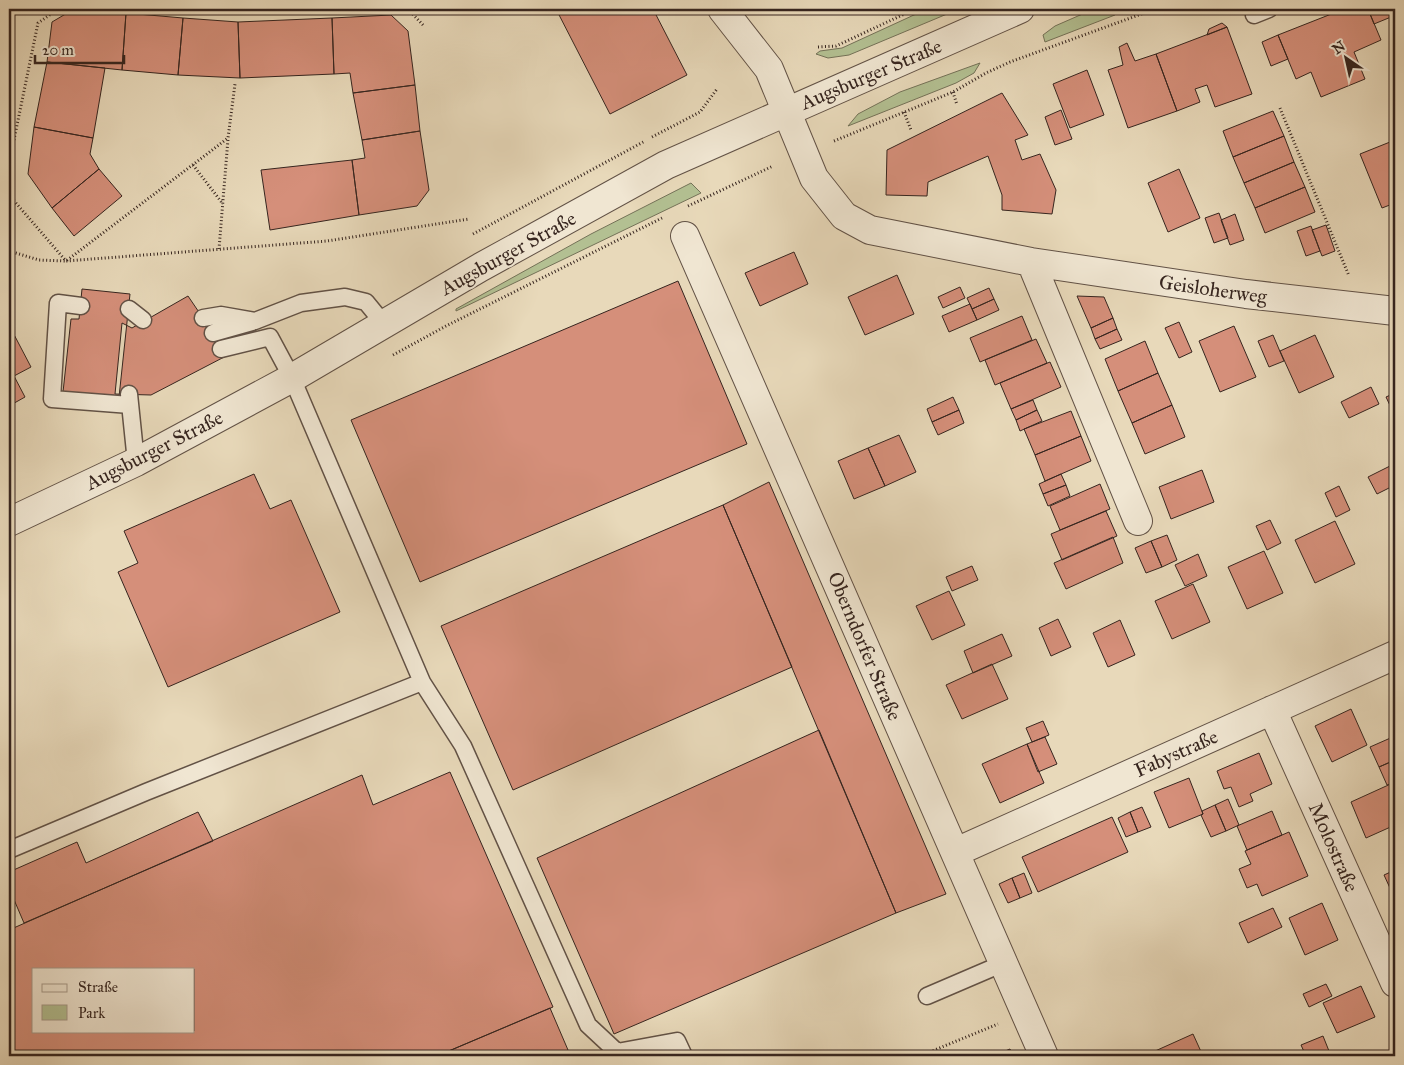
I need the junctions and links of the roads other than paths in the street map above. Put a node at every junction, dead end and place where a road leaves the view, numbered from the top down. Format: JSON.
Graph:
{"nodes":[{"id":1,"x":722,"y":9,"type":"edge"},
{"id":2,"x":1020,"y":9,"type":"edge"},
{"id":3,"x":1269,"y":9,"type":"edge"},
{"id":4,"x":1254,"y":15,"type":"dead end"},
{"id":5,"x":786,"y":110,"type":"junction"},
{"id":6,"x":685,"y":236,"type":"dead end"},
{"id":7,"x":1031,"y":262,"type":"junction"},
{"id":8,"x":80,"y":306,"type":"dead end"},
{"id":9,"x":129,"y":310,"type":"dead end"},
{"id":10,"x":1395,"y":311,"type":"edge"},
{"id":11,"x":203,"y":318,"type":"dead end"},
{"id":12,"x":143,"y":320,"type":"dead end"},
{"id":13,"x":255,"y":321,"type":"junction"},
{"id":14,"x":384,"y":324,"type":"junction"},
{"id":15,"x":213,"y":333,"type":"dead end"},
{"id":16,"x":270,"y":337,"type":"junction"},
{"id":17,"x":221,"y":349,"type":"dead end"},
{"id":18,"x":292,"y":378,"type":"junction"},
{"id":19,"x":136,"y":462,"type":"junction"},
{"id":20,"x":1138,"y":521,"type":"dead end"},
{"id":21,"x":9,"y":522,"type":"edge"},
{"id":22,"x":1395,"y":655,"type":"edge"},
{"id":23,"x":422,"y":682,"type":"junction"},
{"id":24,"x":1272,"y":710,"type":"junction"},
{"id":25,"x":9,"y":850,"type":"edge"},
{"id":26,"x":956,"y":852,"type":"junction"},
{"id":27,"x":1004,"y":963,"type":"junction"},
{"id":28,"x":1395,"y":983,"type":"edge"},
{"id":29,"x":928,"y":996,"type":"dead end"},
{"id":30,"x":618,"y":1054,"type":"edge"},
{"id":31,"x":684,"y":1056,"type":"edge"},
{"id":32,"x":1044,"y":1056,"type":"edge"}],
"edges":[{"from":1,"to":5,"type":"street","name":"Geisloherweg"},
{"from":2,"to":5,"type":"street","name":"Augsburger Straße"},
{"from":3,"to":4,"type":"lane"},
{"from":5,"to":7,"type":"street","name":"Geisloherweg"},
{"from":5,"to":14,"type":"street","name":"Augsburger Straße"},
{"from":6,"to":26,"type":"street","name":"Oberndorfer Straße"},
{"from":7,"to":10,"type":"street","name":"Geisloherweg"},
{"from":7,"to":20,"type":"street"},
{"from":8,"to":19,"type":"lane"},
{"from":9,"to":12,"type":"lane"},
{"from":11,"to":13,"type":"lane"},
{"from":13,"to":14,"type":"lane"},
{"from":13,"to":15,"type":"lane"},
{"from":13,"to":16,"type":"lane"},
{"from":14,"to":18,"type":"street","name":"Augsburger Straße"},
{"from":16,"to":17,"type":"lane"},
{"from":16,"to":18,"type":"lane"},
{"from":18,"to":19,"type":"street","name":"Augsburger Straße"},
{"from":18,"to":23,"type":"lane"},
{"from":19,"to":21,"type":"street","name":"Augsburger Straße"},
{"from":22,"to":24,"type":"street","name":"Fabystraße"},
{"from":23,"to":25,"type":"lane"},
{"from":23,"to":30,"type":"lane"},
{"from":24,"to":26,"type":"street","name":"Fabystraße"},
{"from":24,"to":28,"type":"street","name":"Molostraße"},
{"from":26,"to":27,"type":"street","name":"Oberndorfer Straße"},
{"from":27,"to":29,"type":"lane"},
{"from":27,"to":32,"type":"street","name":"Oberndorfer Straße"},
{"from":30,"to":31,"type":"lane"}]}
